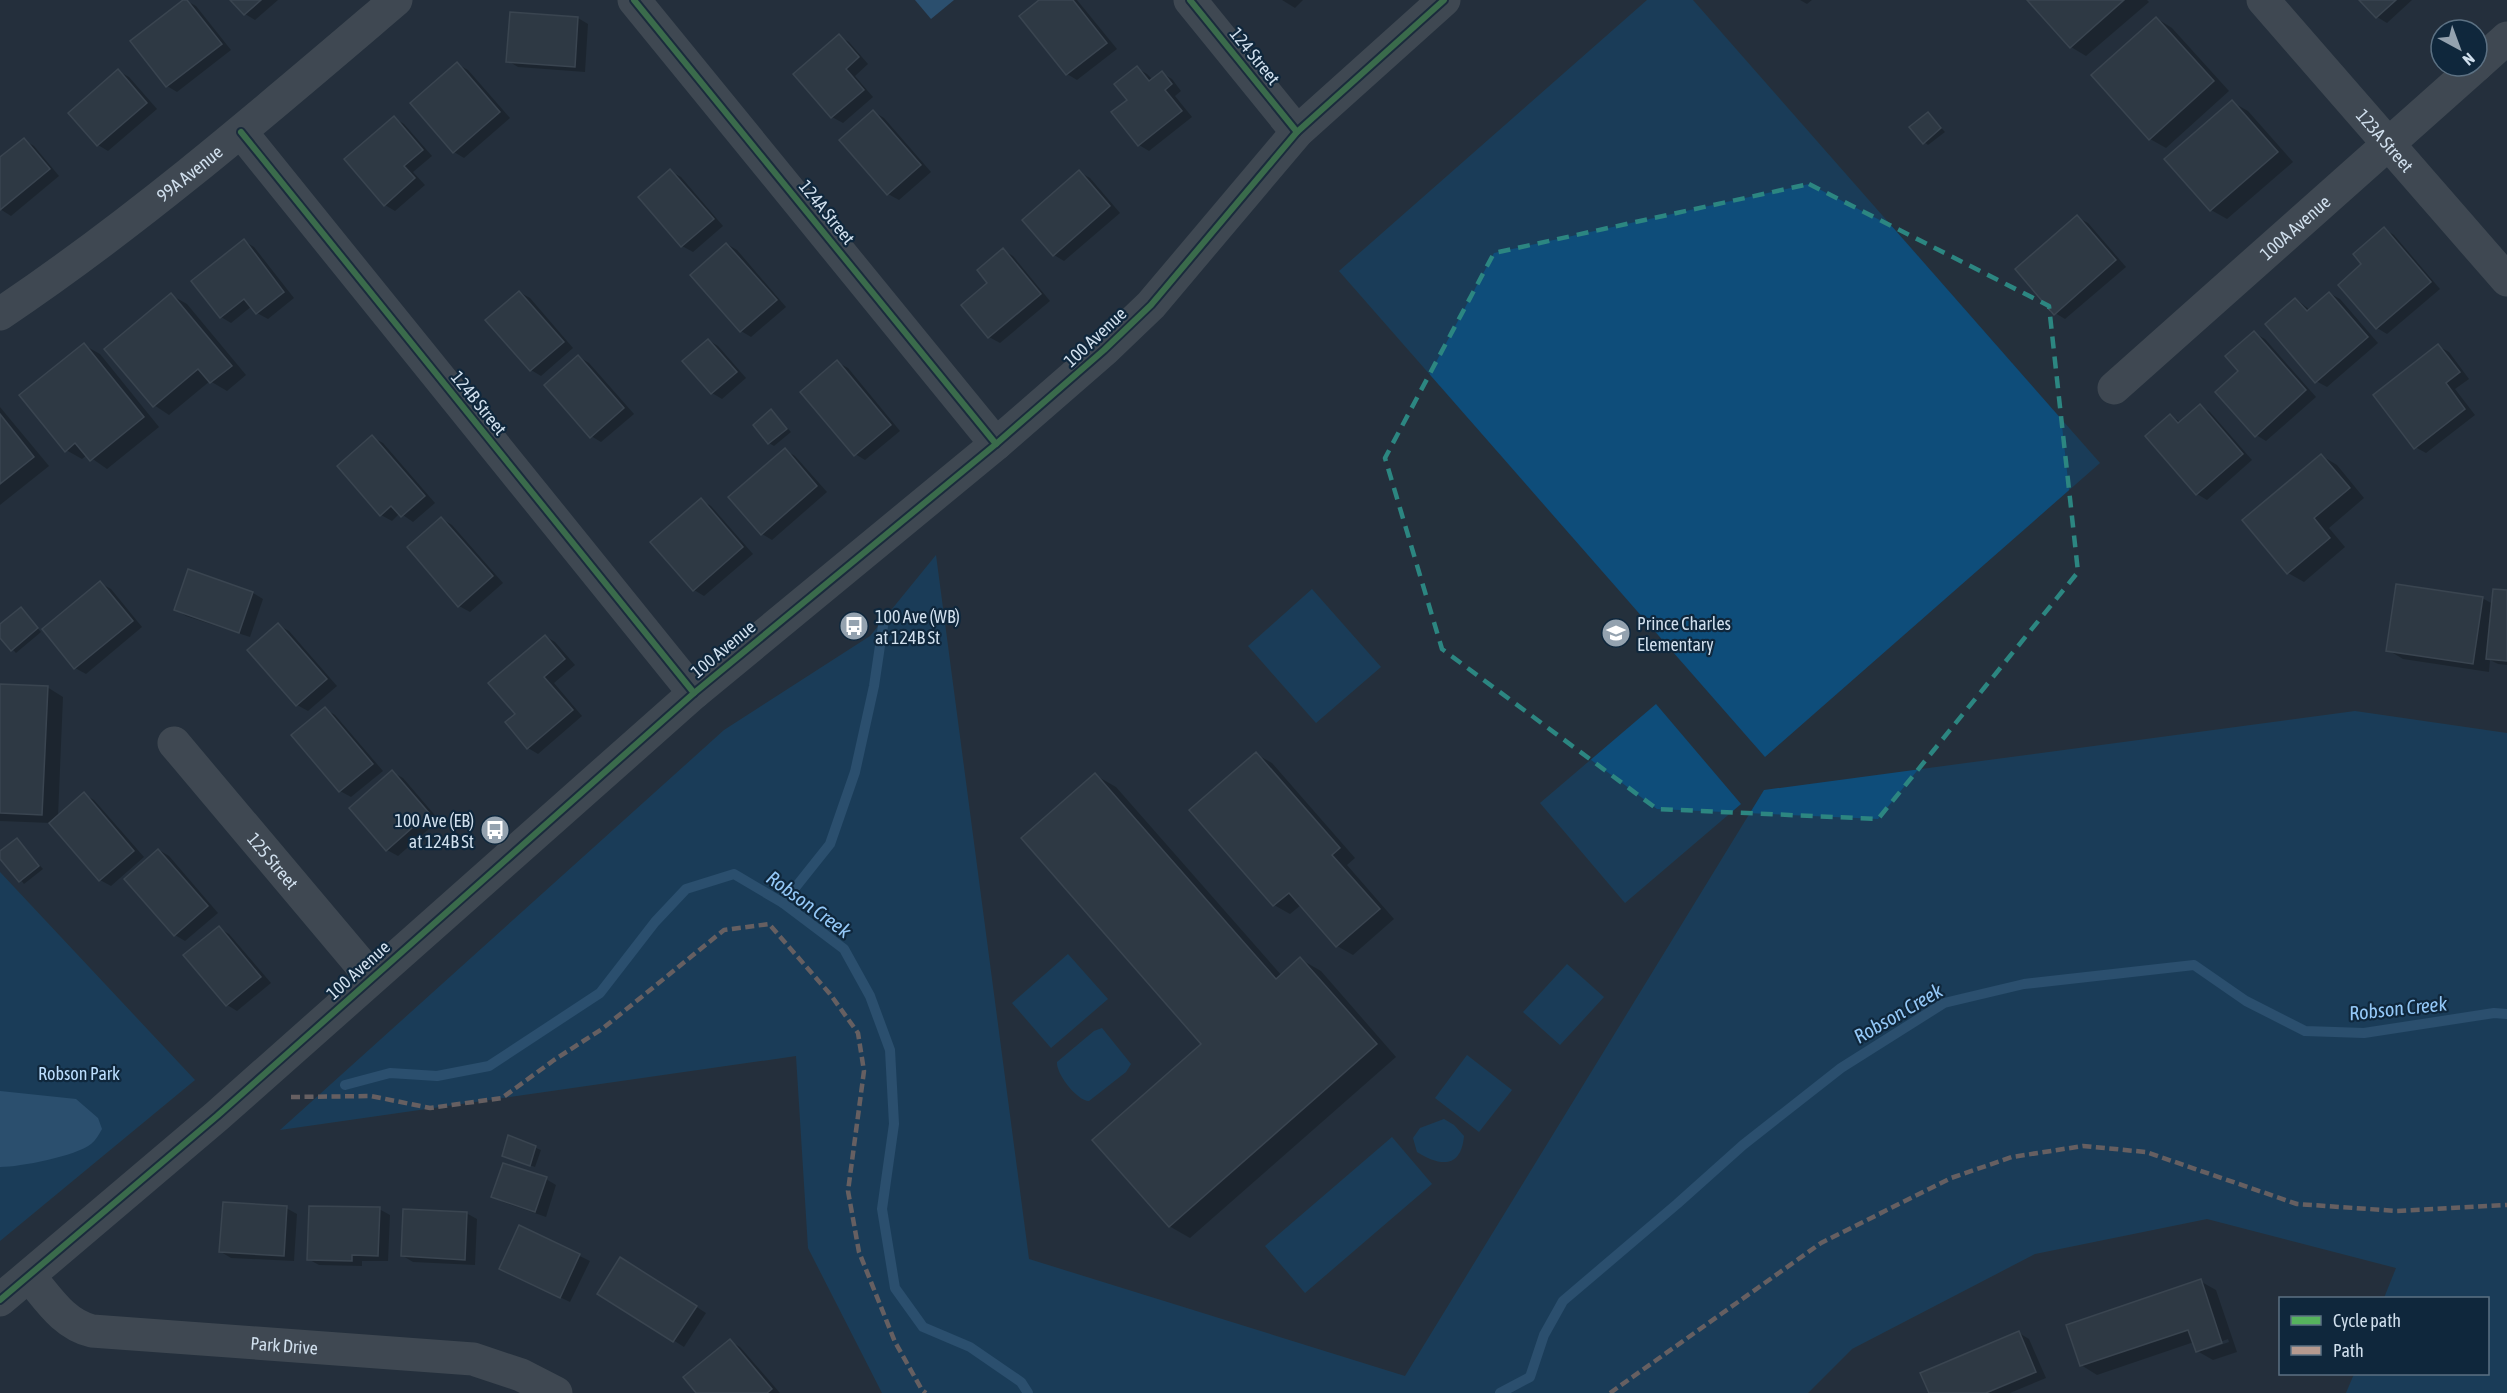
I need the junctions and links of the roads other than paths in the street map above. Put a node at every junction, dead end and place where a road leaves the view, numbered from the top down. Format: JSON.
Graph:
{"nodes":[{"id":1,"x":396,"y":0,"type":"edge"},
{"id":2,"x":634,"y":0,"type":"edge"},
{"id":3,"x":1190,"y":0,"type":"edge"},
{"id":4,"x":1444,"y":0,"type":"edge"},
{"id":5,"x":2263,"y":0,"type":"edge"},
{"id":6,"x":2507,"y":38,"type":"edge"},
{"id":7,"x":2489,"y":54,"type":"edge"},
{"id":8,"x":2462,"y":78,"type":"edge"},
{"id":9,"x":241,"y":132,"type":"junction"},
{"id":10,"x":1297,"y":132,"type":"junction"},
{"id":11,"x":2389,"y":143,"type":"junction"},
{"id":12,"x":2507,"y":280,"type":"edge"},
{"id":13,"x":0,"y":314,"type":"edge"},
{"id":14,"x":2114,"y":388,"type":"dead end"},
{"id":15,"x":996,"y":444,"type":"junction"},
{"id":16,"x":694,"y":693,"type":"junction"},
{"id":17,"x":174,"y":744,"type":"dead end"},
{"id":18,"x":372,"y":978,"type":"junction"},
{"id":19,"x":29,"y":1276,"type":"junction"},
{"id":20,"x":0,"y":1300,"type":"edge"},
{"id":21,"x":556,"y":1393,"type":"edge"}],
"edges":[{"from":1,"to":9,"type":"street","name":"99A Avenue"},
{"from":2,"to":15,"type":"street","name":"124A Street"},
{"from":3,"to":10,"type":"street","name":"124 Street"},
{"from":4,"to":10,"type":"street","name":"100 Avenue"},
{"from":5,"to":11,"type":"street","name":"123A Street"},
{"from":6,"to":7,"type":"street","name":"100A Avenue"},
{"from":8,"to":11,"type":"street","name":"100A Avenue"},
{"from":9,"to":13,"type":"street","name":"99A Avenue"},
{"from":9,"to":16,"type":"street","name":"124B Street"},
{"from":10,"to":15,"type":"street","name":"100 Avenue"},
{"from":11,"to":12,"type":"street","name":"123A Street"},
{"from":11,"to":14,"type":"street","name":"100A Avenue"},
{"from":15,"to":16,"type":"street","name":"100 Avenue"},
{"from":16,"to":18,"type":"street","name":"100 Avenue"},
{"from":17,"to":18,"type":"street","name":"125 Street"},
{"from":18,"to":19,"type":"street","name":"100 Avenue"},
{"from":19,"to":20,"type":"street","name":"100 Avenue"},
{"from":19,"to":21,"type":"street","name":"Park Drive"}]}
